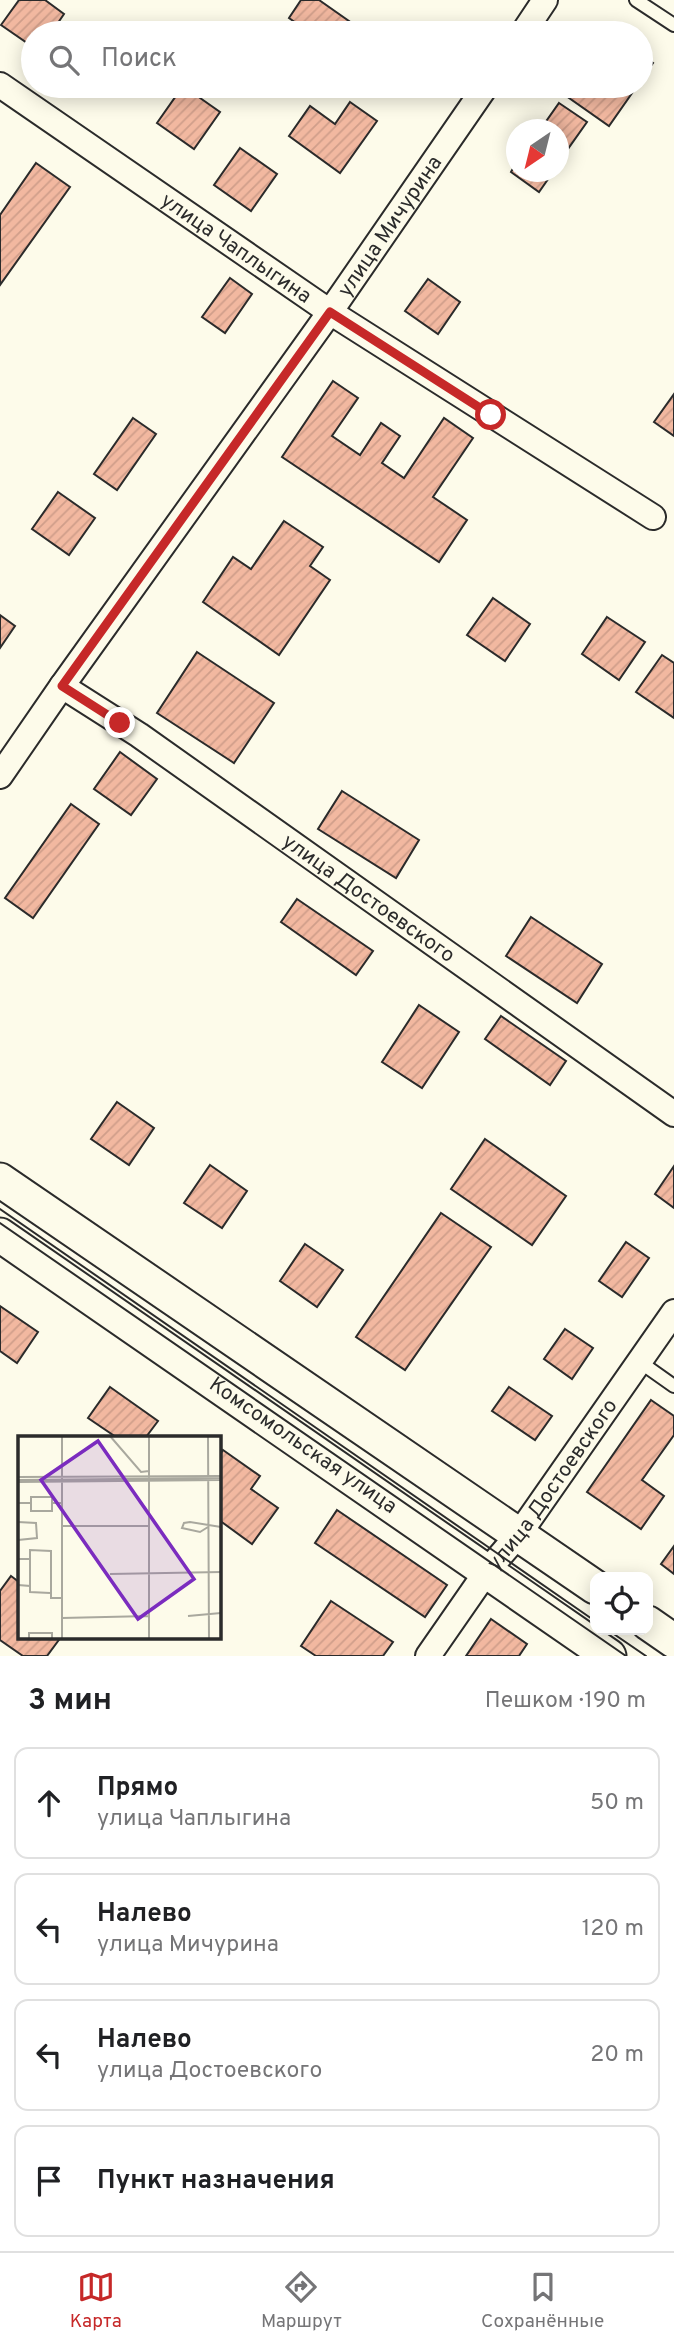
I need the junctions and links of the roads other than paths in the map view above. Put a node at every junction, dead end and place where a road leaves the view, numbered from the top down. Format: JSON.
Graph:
{"nodes":[{"id":1,"x":545,"y":0,"type":"edge"},
{"id":2,"x":636,"y":0,"type":"edge"},
{"id":3,"x":531,"y":21,"type":"edge"},
{"id":4,"x":674,"y":25,"type":"edge"},
{"id":5,"x":0,"y":85,"type":"edge"},
{"id":6,"x":478,"y":98,"type":"edge"},
{"id":7,"x":330,"y":312,"type":"junction"},
{"id":8,"x":653,"y":517,"type":"dead end"},
{"id":9,"x":62,"y":686,"type":"junction"},
{"id":10,"x":0,"y":776,"type":"edge"},
{"id":11,"x":674,"y":1114,"type":"edge"},
{"id":12,"x":0,"y":1180,"type":"edge"},
{"id":13,"x":0,"y":1235,"type":"edge"},
{"id":14,"x":674,"y":1312,"type":"edge"},
{"id":15,"x":640,"y":1362,"type":"junction"},
{"id":16,"x":674,"y":1386,"type":"edge"},
{"id":17,"x":519,"y":1534,"type":"junction"},
{"id":18,"x":487,"y":1572,"type":"junction"},
{"id":19,"x":590,"y":1584,"type":"edge"},
{"id":20,"x":653,"y":1626,"type":"edge"},
{"id":21,"x":674,"y":1640,"type":"edge"},
{"id":22,"x":428,"y":1656,"type":"edge"},
{"id":23,"x":608,"y":1656,"type":"edge"}],
"edges":[{"from":1,"to":3,"type":"street"},
{"from":2,"to":4,"type":"lane"},
{"from":5,"to":7,"type":"street","name":"улица Чаплыгина"},
{"from":6,"to":7,"type":"street","name":"улица Мичурина"},
{"from":7,"to":8,"type":"street","name":"улица Чаплыгина"},
{"from":7,"to":9,"type":"street","name":"улица Мичурина"},
{"from":9,"to":10,"type":"street","name":"улица Мичурина"},
{"from":9,"to":11,"type":"street","name":"улица Достоевского"},
{"from":12,"to":17,"type":"main road"},
{"from":13,"to":18,"type":"main road","name":"Комсомольская улица"},
{"from":14,"to":15,"type":"street","name":"улица Достоевского"},
{"from":15,"to":16,"type":"lane"},
{"from":15,"to":17,"type":"street","name":"улица Достоевского"},
{"from":17,"to":18,"type":"street","name":"улица Достоевского"},
{"from":17,"to":19,"type":"main road"},
{"from":18,"to":22,"type":"street","name":"улица Достоевского"},
{"from":18,"to":23,"type":"main road","name":"Комсомольская улица"},
{"from":20,"to":21,"type":"main road"}]}
